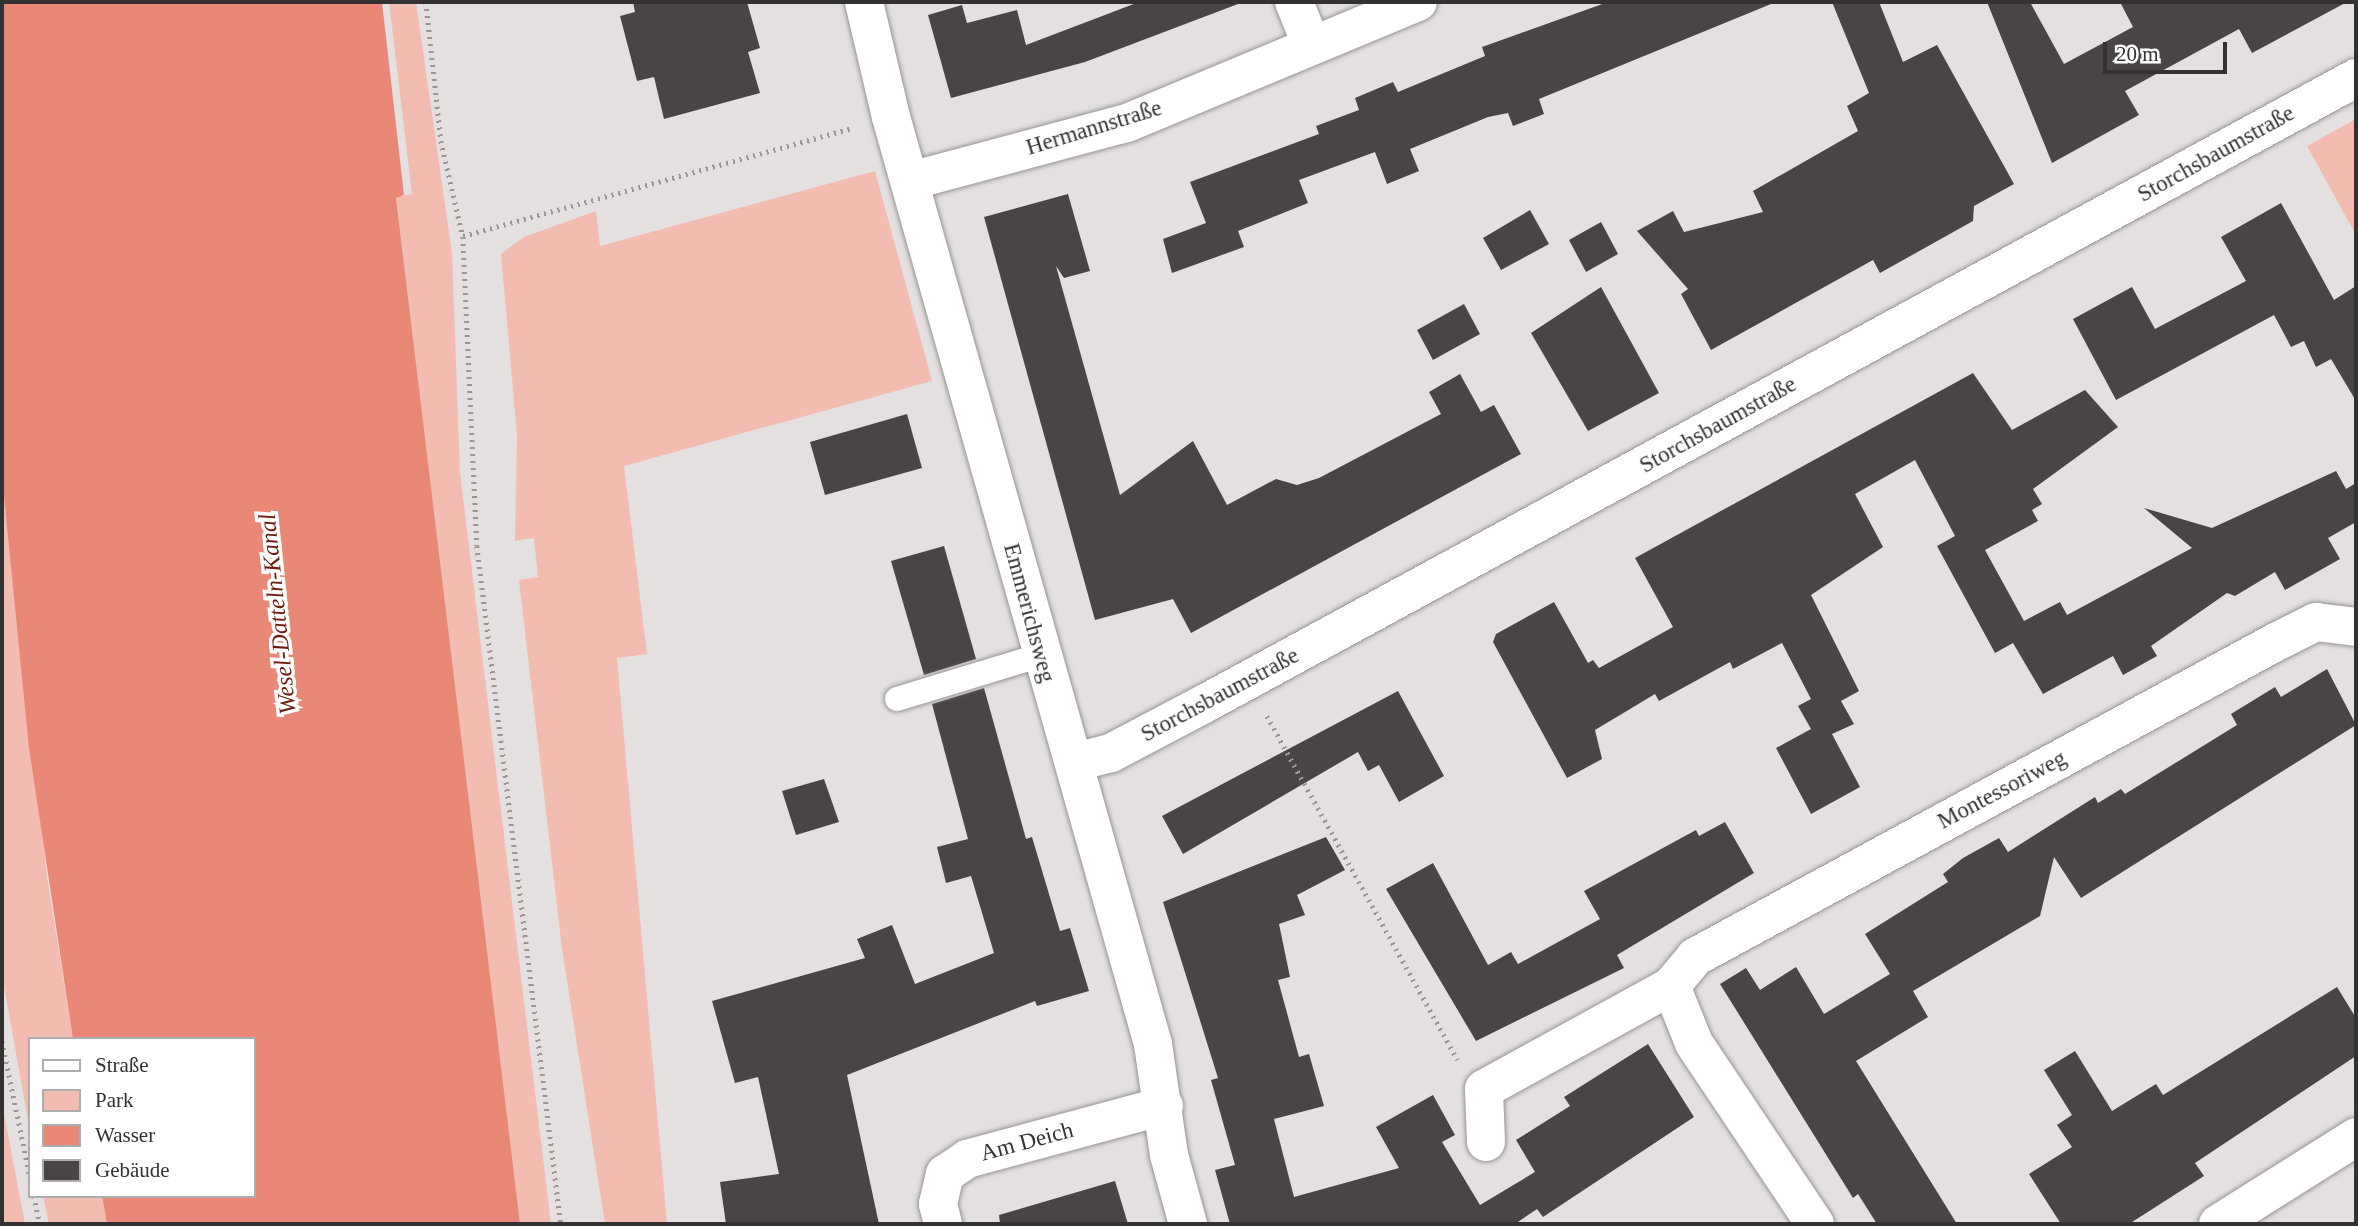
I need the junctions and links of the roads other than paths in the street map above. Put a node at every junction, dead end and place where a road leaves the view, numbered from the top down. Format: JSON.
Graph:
{"nodes":[{"id":1,"x":864,"y":2,"type":"edge"},
{"id":2,"x":1294,"y":2,"type":"edge"},
{"id":3,"x":1418,"y":2,"type":"edge"},
{"id":4,"x":1311,"y":44,"type":"junction"},
{"id":5,"x":2356,"y":78,"type":"edge"},
{"id":6,"x":910,"y":181,"type":"junction"},
{"id":7,"x":2353,"y":617,"type":"edge"},
{"id":8,"x":1041,"y":655,"type":"junction"},
{"id":9,"x":897,"y":699,"type":"dead end"},
{"id":10,"x":1075,"y":762,"type":"junction"},
{"id":11,"x":1671,"y":986,"type":"junction"},
{"id":12,"x":1164,"y":1106,"type":"junction"},
{"id":13,"x":2356,"y":1137,"type":"edge"},
{"id":14,"x":1486,"y":1142,"type":"dead end"},
{"id":15,"x":943,"y":1224,"type":"edge"},
{"id":16,"x":1188,"y":1224,"type":"edge"},
{"id":17,"x":1815,"y":1224,"type":"edge"},
{"id":18,"x":2218,"y":1224,"type":"edge"}],
"edges":[{"from":1,"to":6,"type":"street","name":"Emmerichsweg"},
{"from":2,"to":4,"type":"street"},
{"from":3,"to":4,"type":"street","name":"Hermannstraße"},
{"from":4,"to":6,"type":"street","name":"Hermannstraße"},
{"from":5,"to":10,"type":"street","name":"Storchsbaumstraße"},
{"from":6,"to":8,"type":"street","name":"Emmerichsweg"},
{"from":7,"to":11,"type":"street","name":"Montessoriweg"},
{"from":8,"to":9,"type":"lane"},
{"from":8,"to":10,"type":"street","name":"Emmerichsweg"},
{"from":10,"to":12,"type":"street","name":"Emmerichsweg"},
{"from":11,"to":14,"type":"street","name":"Montessoriweg"},
{"from":11,"to":17,"type":"street"},
{"from":12,"to":15,"type":"street","name":"Am Deich"},
{"from":12,"to":16,"type":"street","name":"Emmerichsweg"},
{"from":13,"to":18,"type":"street"}]}
